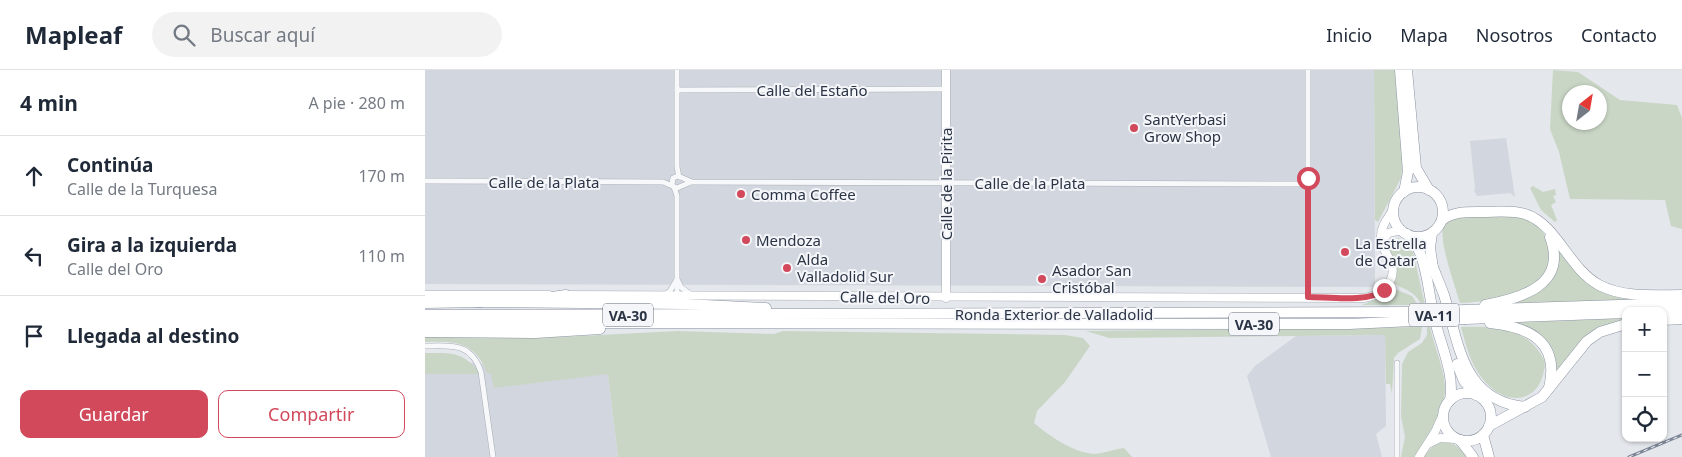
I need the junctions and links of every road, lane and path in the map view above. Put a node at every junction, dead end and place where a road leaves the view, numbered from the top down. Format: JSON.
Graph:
{"nodes":[{"id":1,"x":677,"y":70,"type":"edge"},
{"id":2,"x":946,"y":70,"type":"edge"},
{"id":3,"x":1308,"y":70,"type":"edge"},
{"id":4,"x":1400,"y":70,"type":"edge"},
{"id":5,"x":1407,"y":70,"type":"edge"},
{"id":6,"x":946,"y":89,"type":"junction"},
{"id":7,"x":677,"y":90,"type":"junction"},
{"id":8,"x":425,"y":181,"type":"edge"},
{"id":9,"x":677,"y":182,"type":"junction"},
{"id":10,"x":946,"y":182,"type":"junction"},
{"id":11,"x":1308,"y":184,"type":"junction"},
{"id":12,"x":1429,"y":190,"type":"junction"},
{"id":13,"x":1404,"y":192,"type":"junction"},
{"id":14,"x":1439,"y":200,"type":"junction"},
{"id":15,"x":1394,"y":208,"type":"junction"},
{"id":16,"x":1467,"y":212,"type":"junction"},
{"id":17,"x":1442,"y":220,"type":"junction"},
{"id":18,"x":1543,"y":225,"type":"junction"},
{"id":19,"x":1405,"y":232,"type":"junction"},
{"id":20,"x":1432,"y":233,"type":"junction"},
{"id":21,"x":1382,"y":245,"type":"junction"},
{"id":22,"x":1431,"y":262,"type":"junction"},
{"id":23,"x":677,"y":278,"type":"junction"},
{"id":24,"x":566,"y":295,"type":"junction"},
{"id":25,"x":664,"y":295,"type":"junction"},
{"id":26,"x":677,"y":295,"type":"junction"},
{"id":27,"x":691,"y":295,"type":"junction"},
{"id":28,"x":425,"y":296,"type":"edge"},
{"id":29,"x":1682,"y":296,"type":"edge"},
{"id":30,"x":1308,"y":297,"type":"junction"},
{"id":31,"x":946,"y":298,"type":"junction"},
{"id":32,"x":476,"y":302,"type":"junction"},
{"id":33,"x":425,"y":303,"type":"edge"},
{"id":34,"x":1682,"y":303,"type":"edge"},
{"id":35,"x":1667,"y":312,"type":"edge"},
{"id":36,"x":1682,"y":312,"type":"edge"},
{"id":37,"x":831,"y":314,"type":"junction"},
{"id":38,"x":1466,"y":314,"type":"junction"},
{"id":39,"x":1622,"y":314,"type":"edge"},
{"id":40,"x":425,"y":315,"type":"edge"},
{"id":41,"x":1069,"y":318,"type":"junction"},
{"id":42,"x":1682,"y":319,"type":"edge"},
{"id":43,"x":1667,"y":320,"type":"edge"},
{"id":44,"x":425,"y":323,"type":"edge"},
{"id":45,"x":686,"y":324,"type":"junction"},
{"id":46,"x":1622,"y":325,"type":"edge"},
{"id":47,"x":425,"y":332,"type":"edge"},
{"id":48,"x":425,"y":346,"type":"edge"},
{"id":49,"x":1397,"y":363,"type":"dead end"},
{"id":50,"x":1549,"y":388,"type":"junction"},
{"id":51,"x":1476,"y":395,"type":"junction"},
{"id":52,"x":1450,"y":400,"type":"junction"},
{"id":53,"x":1525,"y":408,"type":"junction"},
{"id":54,"x":1490,"y":410,"type":"junction"},
{"id":55,"x":1511,"y":413,"type":"junction"},
{"id":56,"x":1443,"y":414,"type":"junction"},
{"id":57,"x":1486,"y":430,"type":"junction"},
{"id":58,"x":1458,"y":439,"type":"junction"},
{"id":59,"x":1428,"y":444,"type":"junction"},
{"id":60,"x":493,"y":457,"type":"edge"},
{"id":61,"x":1397,"y":457,"type":"edge"},
{"id":62,"x":1419,"y":457,"type":"edge"},
{"id":63,"x":1473,"y":457,"type":"edge"},
{"id":64,"x":1489,"y":457,"type":"edge"}],
"edges":[{"from":1,"to":7,"type":"street"},
{"from":2,"to":6,"type":"street","name":"Calle de la Pirita"},
{"from":3,"to":11,"type":"street"},
{"from":4,"to":13,"type":"highway"},
{"from":5,"to":12,"type":"highway"},
{"from":6,"to":7,"type":"street","name":"Calle del Estaño"},
{"from":6,"to":10,"type":"street","name":"Calle de la Pirita"},
{"from":7,"to":9,"type":"street"},
{"from":8,"to":9,"type":"street","name":"Calle de la Plata"},
{"from":9,"to":10,"type":"street","name":"Calle de la Plata"},
{"from":9,"to":23,"type":"street"},
{"from":10,"to":11,"type":"street","name":"Calle de la Plata"},
{"from":10,"to":31,"type":"street","name":"Calle de la Pirita"},
{"from":11,"to":30,"type":"street"},
{"from":12,"to":13,"type":"highway"},
{"from":12,"to":14,"type":"highway"},
{"from":13,"to":15,"type":"highway"},
{"from":14,"to":16,"type":"highway"},
{"from":14,"to":17,"type":"highway"},
{"from":15,"to":19,"type":"highway","number":"VA-11"},
{"from":15,"to":21,"type":"street"},
{"from":16,"to":17,"type":"highway"},
{"from":16,"to":18,"type":"highway"},
{"from":17,"to":20,"type":"highway"},
{"from":18,"to":29,"type":"highway"},
{"from":18,"to":38,"type":"highway"},
{"from":19,"to":20,"type":"highway"},
{"from":19,"to":21,"type":"street"},
{"from":19,"to":52,"type":"highway","number":"VA-11"},
{"from":20,"to":22,"type":"highway","number":"VA-11"},
{"from":21,"to":30,"type":"street","name":"Calle del Oro"},
{"from":22,"to":51,"type":"highway","number":"VA-11"},
{"from":22,"to":53,"type":"highway"},
{"from":23,"to":25,"type":"street"},
{"from":23,"to":26,"type":"street"},
{"from":23,"to":27,"type":"street"},
{"from":24,"to":25,"type":"street","name":"Calle del Oro"},
{"from":24,"to":28,"type":"street","name":"Calle del Oro"},
{"from":24,"to":32,"type":"highway"},
{"from":25,"to":26,"type":"street","name":"Calle del Oro"},
{"from":26,"to":27,"type":"street","name":"Calle del Oro"},
{"from":27,"to":31,"type":"street","name":"Calle del Oro"},
{"from":30,"to":31,"type":"street","name":"Calle del Oro"},
{"from":32,"to":33,"type":"highway"},
{"from":32,"to":37,"type":"highway"},
{"from":34,"to":38,"type":"highway","name":"Ronda Exterior de Valladolid","number":"VA-30"},
{"from":35,"to":36,"type":"highway"},
{"from":37,"to":40,"type":"highway","name":"Ronda Exterior de Valladolid","number":"VA-30"},
{"from":37,"to":41,"type":"highway","name":"Ronda Exterior de Valladolid","number":"VA-30"},
{"from":38,"to":39,"type":"highway","name":"Ronda Exterior de Valladolid","number":"VA-30"},
{"from":38,"to":41,"type":"highway","name":"Ronda Exterior de Valladolid","number":"VA-30","bridge":true},
{"from":38,"to":50,"type":"highway"},
{"from":41,"to":45,"type":"highway","name":"Ronda Exterior de Valladolid","number":"VA-30"},
{"from":42,"to":43,"type":"highway"},
{"from":44,"to":45,"type":"highway","name":"Ronda Exterior de Valladolid","number":"VA-30"},
{"from":45,"to":47,"type":"highway"},
{"from":46,"to":50,"type":"highway"},
{"from":48,"to":60,"type":"street"},
{"from":49,"to":61,"type":"street"},
{"from":50,"to":53,"type":"highway"},
{"from":51,"to":52,"type":"highway"},
{"from":51,"to":54,"type":"highway","number":"VA-11"},
{"from":52,"to":56,"type":"highway","number":"VA-11"},
{"from":53,"to":55,"type":"highway"},
{"from":54,"to":55,"type":"highway"},
{"from":54,"to":57,"type":"highway"},
{"from":55,"to":57,"type":"highway"},
{"from":56,"to":58,"type":"highway"},
{"from":56,"to":59,"type":"street"},
{"from":57,"to":58,"type":"highway"},
{"from":57,"to":64,"type":"highway"},
{"from":58,"to":59,"type":"street"},
{"from":58,"to":63,"type":"highway"},
{"from":59,"to":62,"type":"street"}]}
